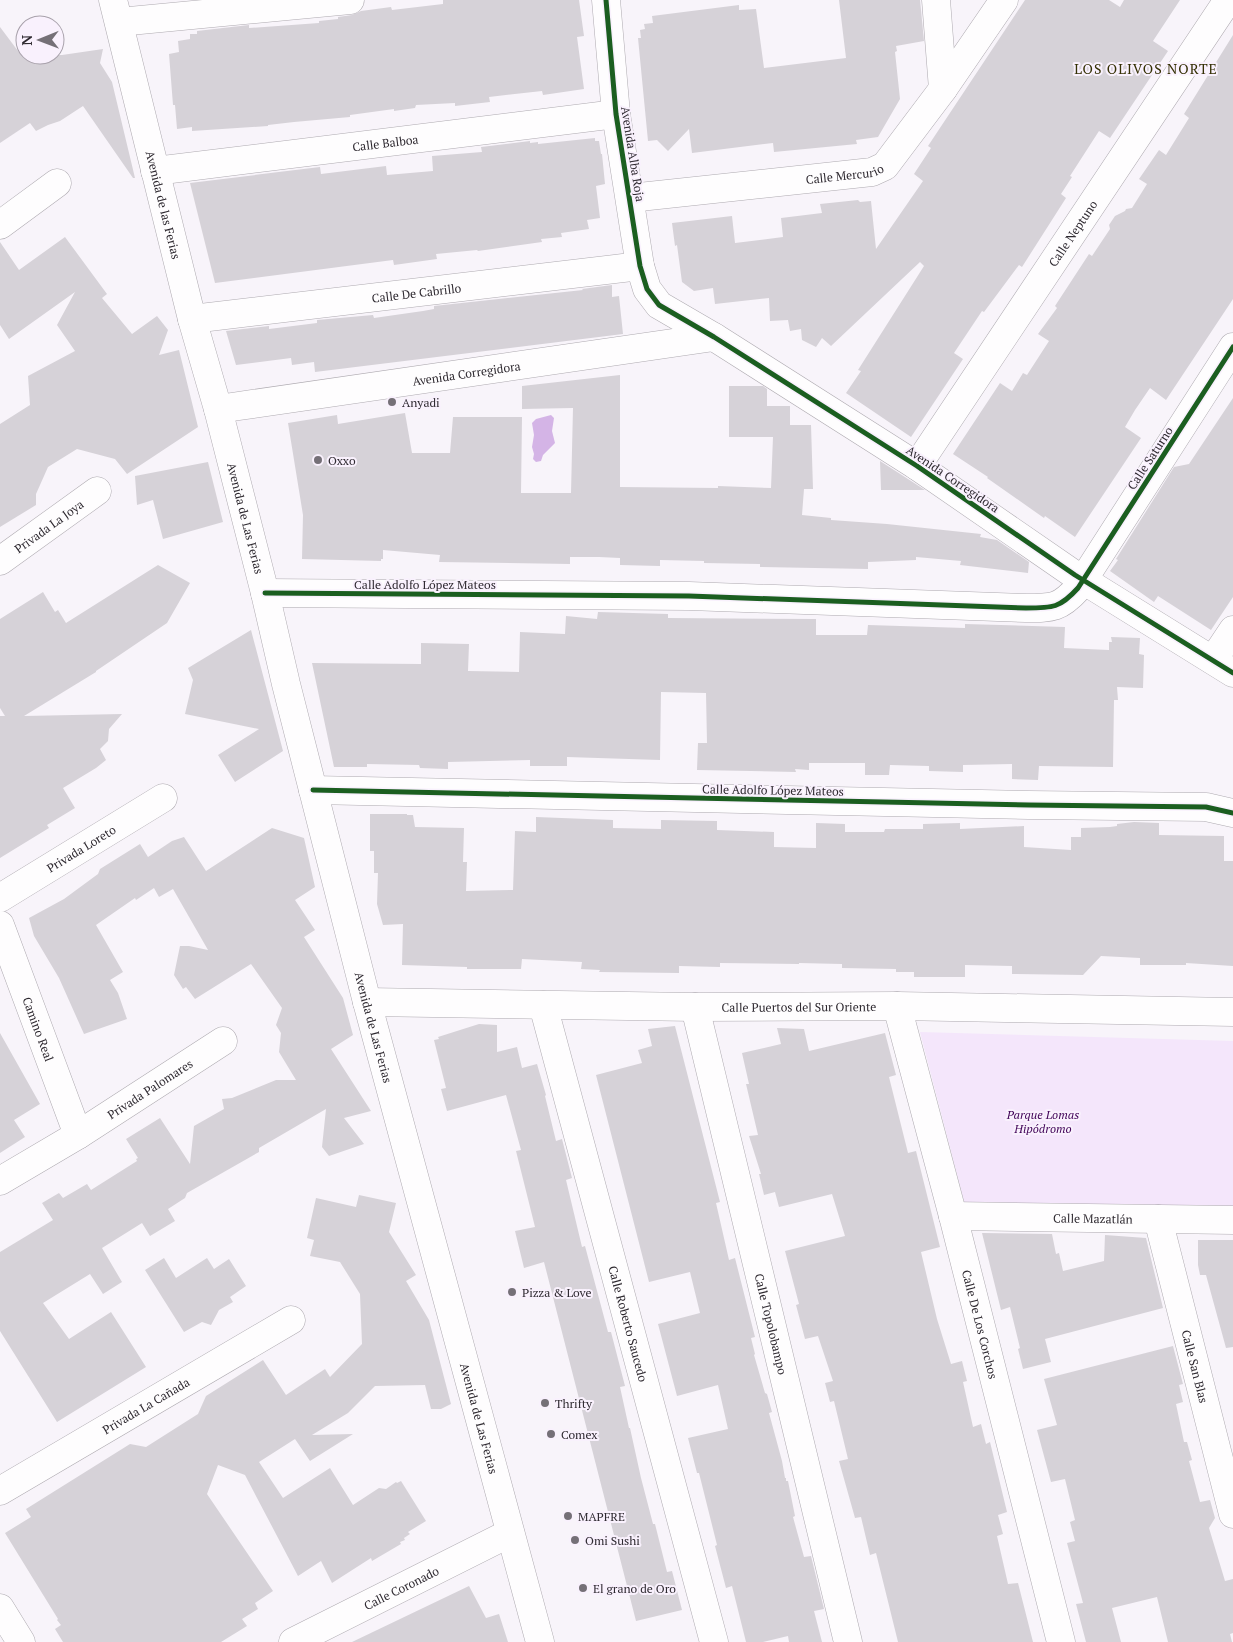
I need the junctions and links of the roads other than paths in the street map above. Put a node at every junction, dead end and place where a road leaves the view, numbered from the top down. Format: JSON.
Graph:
{"nodes":[{"id":1,"x":350,"y":0,"type":"edge"},
{"id":2,"x":606,"y":0,"type":"edge"},
{"id":3,"x":936,"y":0,"type":"edge"},
{"id":4,"x":1004,"y":0,"type":"edge"},
{"id":5,"x":1228,"y":0,"type":"edge"},
{"id":6,"x":116,"y":11,"type":"edge"},
{"id":7,"x":943,"y":89,"type":"junction"},
{"id":8,"x":616,"y":114,"type":"junction"},
{"id":9,"x":155,"y":172,"type":"junction"},
{"id":10,"x":57,"y":183,"type":"dead end"},
{"id":11,"x":630,"y":198,"type":"junction"},
{"id":12,"x":0,"y":225,"type":"edge"},
{"id":13,"x":640,"y":266,"type":"junction"},
{"id":14,"x":659,"y":305,"type":"joint"},
{"id":15,"x":192,"y":319,"type":"junction"},
{"id":16,"x":714,"y":337,"type":"junction"},
{"id":17,"x":1233,"y":348,"type":"edge"},
{"id":18,"x":218,"y":409,"type":"junction"},
{"id":19,"x":916,"y":466,"type":"junction"},
{"id":20,"x":97,"y":491,"type":"dead end"},
{"id":21,"x":0,"y":562,"type":"edge"},
{"id":22,"x":1083,"y":580,"type":"junction"},
{"id":23,"x":265,"y":593,"type":"junction"},
{"id":24,"x":1233,"y":630,"type":"edge"},
{"id":25,"x":1223,"y":667,"type":"edge"},
{"id":26,"x":313,"y":790,"type":"junction"},
{"id":27,"x":163,"y":798,"type":"dead end"},
{"id":28,"x":1233,"y":813,"type":"edge"},
{"id":29,"x":0,"y":898,"type":"edge"},
{"id":30,"x":0,"y":925,"type":"edge"},
{"id":31,"x":367,"y":1002,"type":"junction"},
{"id":32,"x":543,"y":1005,"type":"junction"},
{"id":33,"x":897,"y":1006,"type":"junction"},
{"id":34,"x":695,"y":1007,"type":"junction"},
{"id":35,"x":1233,"y":1012,"type":"edge"},
{"id":36,"x":222,"y":1040,"type":"dead end"},
{"id":37,"x":78,"y":1135,"type":"junction"},
{"id":38,"x":0,"y":1181,"type":"edge"},
{"id":39,"x":953,"y":1216,"type":"junction"},
{"id":40,"x":1158,"y":1219,"type":"junction"},
{"id":41,"x":1233,"y":1220,"type":"edge"},
{"id":42,"x":290,"y":1320,"type":"dead end"},
{"id":43,"x":0,"y":1491,"type":"edge"},
{"id":44,"x":1233,"y":1514,"type":"edge"},
{"id":45,"x":510,"y":1533,"type":"junction"},
{"id":46,"x":0,"y":1608,"type":"edge"},
{"id":47,"x":544,"y":1641,"type":"edge"},
{"id":48,"x":21,"y":1642,"type":"edge"},
{"id":49,"x":293,"y":1642,"type":"edge"},
{"id":50,"x":714,"y":1642,"type":"edge"},
{"id":51,"x":848,"y":1642,"type":"edge"},
{"id":52,"x":1061,"y":1642,"type":"edge"}],
"edges":[{"from":1,"to":6,"type":"street"},
{"from":2,"to":8,"type":"street","name":"Avenida Alba Roja"},
{"from":3,"to":7,"type":"street"},
{"from":4,"to":7,"type":"street","name":"Calle Mercurio"},
{"from":5,"to":19,"type":"street","name":"Calle Neptuno"},
{"from":6,"to":9,"type":"street","name":"Avenida de las Ferias"},
{"from":7,"to":11,"type":"street","name":"Calle Mercurio"},
{"from":8,"to":9,"type":"street","name":"Calle Balboa"},
{"from":8,"to":11,"type":"street","name":"Avenida Alba Roja"},
{"from":9,"to":15,"type":"street","name":"Avenida de las Ferias"},
{"from":10,"to":12,"type":"street"},
{"from":11,"to":13,"type":"street","name":"Avenida Alba Roja"},
{"from":13,"to":14,"type":"street","name":"Avenida Alba Roja"},
{"from":13,"to":15,"type":"street","name":"Calle De Cabrillo"},
{"from":14,"to":16,"type":"street","name":"Avenida Corregidora"},
{"from":15,"to":18,"type":"street","name":"Avenida de las Ferias"},
{"from":16,"to":18,"type":"street","name":"Avenida Corregidora"},
{"from":16,"to":19,"type":"street","name":"Avenida Corregidora"},
{"from":17,"to":22,"type":"street","name":"Calle Saturno"},
{"from":18,"to":23,"type":"street","name":"Avenida de Las Ferias"},
{"from":19,"to":22,"type":"street","name":"Avenida Corregidora"},
{"from":20,"to":21,"type":"street","name":"Privada La Joya"},
{"from":22,"to":23,"type":"street","name":"Calle Adolfo López Mateos"},
{"from":22,"to":25,"type":"street","name":"Avenida Corregidora"},
{"from":23,"to":26,"type":"street","name":"Avenida de Las Ferias"},
{"from":24,"to":25,"type":"street"},
{"from":26,"to":28,"type":"street","name":"Calle Adolfo López Mateos"},
{"from":26,"to":31,"type":"street","name":"Avenida de Las Ferias"},
{"from":27,"to":29,"type":"street","name":"Privada Loreto"},
{"from":30,"to":37,"type":"street","name":"Camino Real"},
{"from":31,"to":32,"type":"street","name":"Calle Puertos del Sur Oriente"},
{"from":31,"to":45,"type":"street","name":"Avenida de Las Ferias"},
{"from":32,"to":34,"type":"street","name":"Calle Puertos del Sur Oriente"},
{"from":32,"to":50,"type":"street","name":"Calle Roberto Saucedo"},
{"from":33,"to":34,"type":"street","name":"Calle Puertos del Sur Oriente"},
{"from":33,"to":35,"type":"street","name":"Calle Puertos del Sur Oriente"},
{"from":33,"to":39,"type":"street","name":"Calle De Los Corchos"},
{"from":34,"to":51,"type":"street","name":"Calle Topolobampo"},
{"from":36,"to":37,"type":"street","name":"Privada Palomares"},
{"from":37,"to":38,"type":"street","name":"Privada Palomares"},
{"from":39,"to":40,"type":"street","name":"Calle Mazatlán"},
{"from":39,"to":52,"type":"street","name":"Calle De Los Corchos"},
{"from":40,"to":41,"type":"street","name":"Calle Mazatlán"},
{"from":40,"to":44,"type":"street","name":"Calle San Blas"},
{"from":42,"to":43,"type":"street","name":"Privada La Cañada"},
{"from":45,"to":47,"type":"street","name":"Avenida de Las Ferias"},
{"from":45,"to":49,"type":"street","name":"Calle Coronado"},
{"from":46,"to":48,"type":"street"}]}
